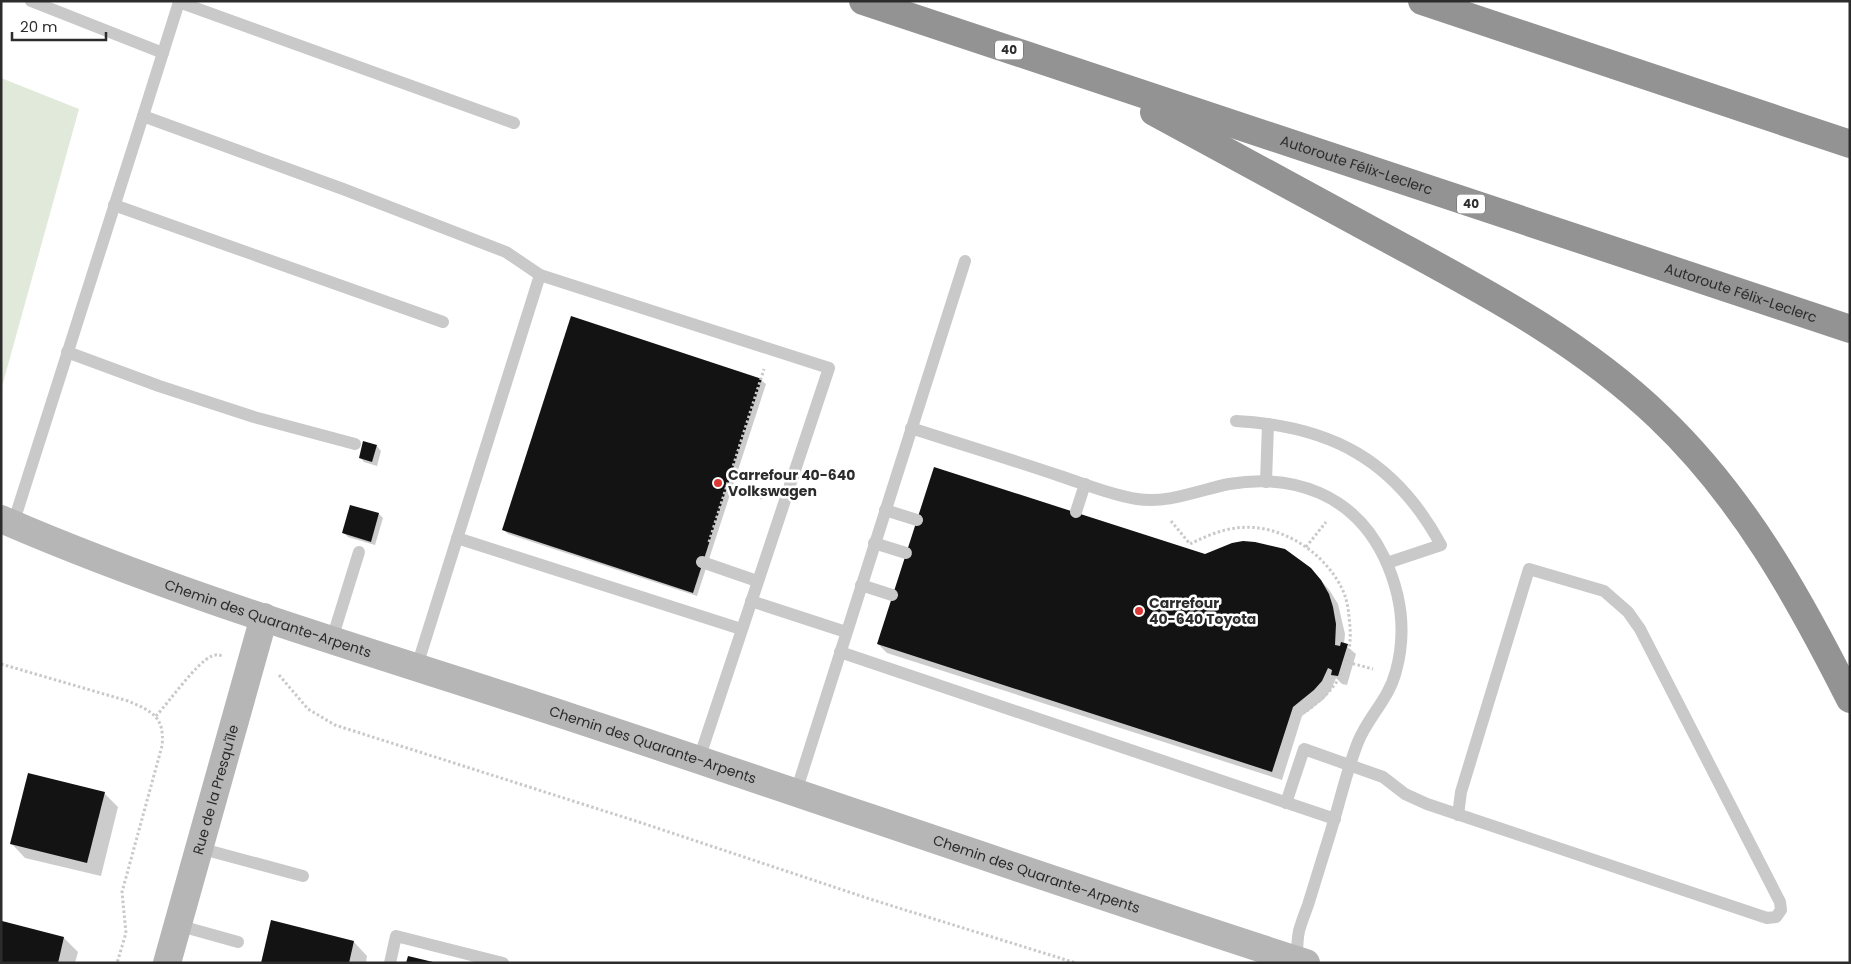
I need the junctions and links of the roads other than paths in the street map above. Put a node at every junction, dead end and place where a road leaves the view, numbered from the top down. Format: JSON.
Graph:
{"nodes":[{"id":1,"x":30,"y":1,"type":"edge"},
{"id":2,"x":863,"y":1,"type":"edge"},
{"id":3,"x":1422,"y":1,"type":"edge"},
{"id":4,"x":163,"y":53,"type":"junction"},
{"id":5,"x":1092,"y":78,"type":"junction"},
{"id":6,"x":143,"y":116,"type":"junction"},
{"id":7,"x":514,"y":123,"type":"dead end"},
{"id":8,"x":1850,"y":144,"type":"edge"},
{"id":9,"x":114,"y":206,"type":"junction"},
{"id":10,"x":965,"y":261,"type":"dead end"},
{"id":11,"x":540,"y":275,"type":"junction"},
{"id":12,"x":443,"y":322,"type":"dead end"},
{"id":13,"x":1850,"y":329,"type":"edge"},
{"id":14,"x":67,"y":352,"type":"junction"},
{"id":15,"x":1236,"y":421,"type":"dead end"},
{"id":16,"x":1268,"y":424,"type":"junction"},
{"id":17,"x":911,"y":428,"type":"junction"},
{"id":18,"x":355,"y":444,"type":"dead end"},
{"id":19,"x":1266,"y":482,"type":"junction"},
{"id":20,"x":1085,"y":484,"type":"junction"},
{"id":21,"x":885,"y":510,"type":"junction"},
{"id":22,"x":1076,"y":512,"type":"dead end"},
{"id":23,"x":917,"y":520,"type":"dead end"},
{"id":24,"x":7,"y":521,"type":"edge"},
{"id":25,"x":457,"y":538,"type":"junction"},
{"id":26,"x":874,"y":543,"type":"junction"},
{"id":27,"x":359,"y":552,"type":"dead end"},
{"id":28,"x":906,"y":553,"type":"dead end"},
{"id":29,"x":702,"y":562,"type":"dead end"},
{"id":30,"x":1387,"y":564,"type":"junction"},
{"id":31,"x":757,"y":581,"type":"junction"},
{"id":32,"x":861,"y":585,"type":"junction"},
{"id":33,"x":892,"y":595,"type":"dead end"},
{"id":34,"x":750,"y":601,"type":"junction"},
{"id":35,"x":264,"y":617,"type":"junction"},
{"id":36,"x":741,"y":628,"type":"junction"},
{"id":37,"x":846,"y":632,"type":"junction"},
{"id":38,"x":332,"y":639,"type":"junction"},
{"id":39,"x":840,"y":652,"type":"junction"},
{"id":40,"x":417,"y":666,"type":"junction"},
{"id":41,"x":1850,"y":699,"type":"edge"},
{"id":42,"x":699,"y":759,"type":"junction"},
{"id":43,"x":1351,"y":766,"type":"junction"},
{"id":44,"x":796,"y":792,"type":"junction"},
{"id":45,"x":1286,"y":803,"type":"junction"},
{"id":46,"x":1458,"y":815,"type":"junction"},
{"id":47,"x":1335,"y":819,"type":"junction"},
{"id":48,"x":199,"y":848,"type":"junction"},
{"id":49,"x":303,"y":876,"type":"dead end"},
{"id":50,"x":177,"y":924,"type":"junction"},
{"id":51,"x":238,"y":942,"type":"dead end"},
{"id":52,"x":1302,"y":961,"type":"edge"},
{"id":53,"x":167,"y":963,"type":"edge"},
{"id":54,"x":390,"y":963,"type":"edge"},
{"id":55,"x":503,"y":963,"type":"edge"}],
"edges":[{"from":1,"to":4,"type":"lane"},
{"from":2,"to":5,"type":"highway","name":"Autoroute Félix-Leclerc","number":"40"},
{"from":3,"to":8,"type":"highway"},
{"from":4,"to":6,"type":"lane"},
{"from":4,"to":7,"type":"lane"},
{"from":5,"to":13,"type":"highway","name":"Autoroute Félix-Leclerc","number":"40"},
{"from":5,"to":41,"type":"highway"},
{"from":6,"to":9,"type":"lane"},
{"from":6,"to":11,"type":"lane"},
{"from":9,"to":12,"type":"lane"},
{"from":9,"to":14,"type":"lane"},
{"from":10,"to":17,"type":"lane"},
{"from":11,"to":25,"type":"lane"},
{"from":11,"to":31,"type":"lane"},
{"from":14,"to":18,"type":"lane"},
{"from":14,"to":24,"type":"lane"},
{"from":15,"to":16,"type":"lane"},
{"from":16,"to":19,"type":"lane"},
{"from":16,"to":30,"type":"lane"},
{"from":17,"to":20,"type":"lane"},
{"from":17,"to":21,"type":"lane"},
{"from":19,"to":20,"type":"lane"},
{"from":19,"to":30,"type":"lane"},
{"from":20,"to":22,"type":"lane"},
{"from":21,"to":23,"type":"lane"},
{"from":21,"to":26,"type":"lane"},
{"from":24,"to":35,"type":"street","name":"Chemin des Quarante-Arpents"},
{"from":25,"to":36,"type":"lane"},
{"from":25,"to":40,"type":"lane"},
{"from":26,"to":28,"type":"lane"},
{"from":26,"to":32,"type":"lane"},
{"from":27,"to":38,"type":"lane"},
{"from":29,"to":31,"type":"lane"},
{"from":30,"to":43,"type":"lane"},
{"from":31,"to":34,"type":"lane"},
{"from":32,"to":33,"type":"lane"},
{"from":32,"to":37,"type":"lane"},
{"from":34,"to":36,"type":"lane"},
{"from":34,"to":37,"type":"lane"},
{"from":35,"to":38,"type":"street","name":"Chemin des Quarante-Arpents"},
{"from":35,"to":48,"type":"street","name":"Rue de la Presqu'île"},
{"from":36,"to":42,"type":"lane"},
{"from":37,"to":39,"type":"lane"},
{"from":38,"to":40,"type":"street","name":"Chemin des Quarante-Arpents"},
{"from":39,"to":44,"type":"lane"},
{"from":39,"to":45,"type":"lane"},
{"from":40,"to":42,"type":"street","name":"Chemin des Quarante-Arpents"},
{"from":42,"to":44,"type":"street","name":"Chemin des Quarante-Arpents"},
{"from":43,"to":45,"type":"lane"},
{"from":43,"to":46,"type":"lane"},
{"from":43,"to":47,"type":"lane"},
{"from":44,"to":52,"type":"street","name":"Chemin des Quarante-Arpents"},
{"from":45,"to":47,"type":"lane"},
{"from":46,"to":46,"type":"lane"},
{"from":47,"to":52,"type":"lane"},
{"from":48,"to":49,"type":"lane"},
{"from":48,"to":50,"type":"street","name":"Rue de la Presqu'île"},
{"from":50,"to":51,"type":"lane"},
{"from":50,"to":53,"type":"street","name":"Rue de la Presqu'île"},
{"from":54,"to":55,"type":"lane"}]}
